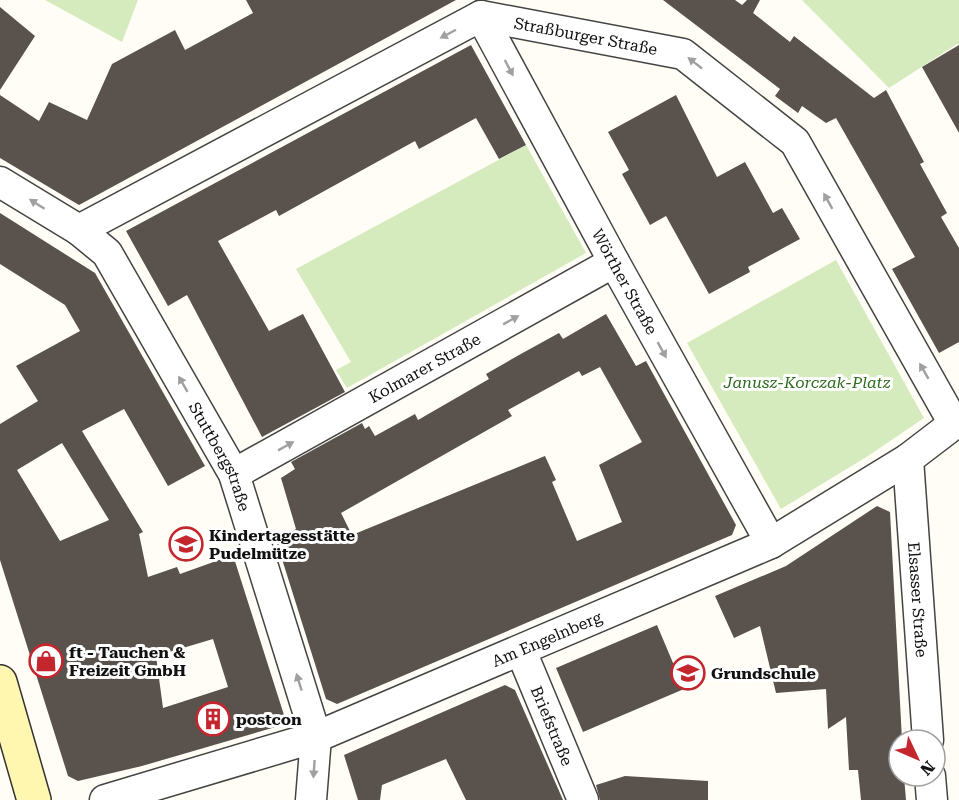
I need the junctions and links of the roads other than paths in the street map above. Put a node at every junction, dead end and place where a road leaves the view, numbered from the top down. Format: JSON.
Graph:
{"nodes":[{"id":1,"x":481,"y":16,"type":"junction"},
{"id":2,"x":0,"y":182,"type":"edge"},
{"id":3,"x":79,"y":230,"type":"junction"},
{"id":4,"x":614,"y":262,"type":"junction"},
{"id":5,"x":956,"y":421,"type":"edge"},
{"id":6,"x":908,"y":459,"type":"junction"},
{"id":7,"x":234,"y":474,"type":"junction"},
{"id":8,"x":771,"y":543,"type":"junction"},
{"id":9,"x":522,"y":651,"type":"junction"},
{"id":10,"x":0,"y":682,"type":"edge"},
{"id":11,"x":927,"y":728,"type":"edge"},
{"id":12,"x":316,"y":737,"type":"junction"},
{"id":13,"x":34,"y":800,"type":"edge"},
{"id":14,"x":105,"y":800,"type":"edge"},
{"id":15,"x":311,"y":800,"type":"edge"},
{"id":16,"x":583,"y":800,"type":"edge"}],
"edges":[{"from":1,"to":3,"type":"street","one_way":true},
{"from":1,"to":4,"type":"street","name":"Wörther Straße","one_way":true},
{"from":5,"to":1,"type":"street","name":"Straßburger Straße","one_way":true},
{"from":3,"to":2,"type":"street","name":"Stuttbergstraße","one_way":true},
{"from":7,"to":3,"type":"street","name":"Stuttbergstraße","one_way":true},
{"from":7,"to":4,"type":"street","name":"Kolmarer Straße","one_way":true},
{"from":4,"to":8,"type":"street","name":"Wörther Straße","one_way":true},
{"from":5,"to":6,"type":"street","name":"Am Engelnberg"},
{"from":6,"to":8,"type":"street","name":"Am Engelnberg"},
{"from":6,"to":11,"type":"street","name":"Elsasser Straße"},
{"from":12,"to":7,"type":"street","name":"Stuttbergstraße","one_way":true},
{"from":8,"to":9,"type":"street","name":"Am Engelnberg"},
{"from":9,"to":12,"type":"street","name":"Am Engelnberg"},
{"from":9,"to":16,"type":"street","name":"Briefstraße"},
{"from":10,"to":13,"type":"street"},
{"from":12,"to":14,"type":"street","name":"Am Engelnberg"},
{"from":12,"to":15,"type":"street","name":"Stuttbergstraße","one_way":true}]}
